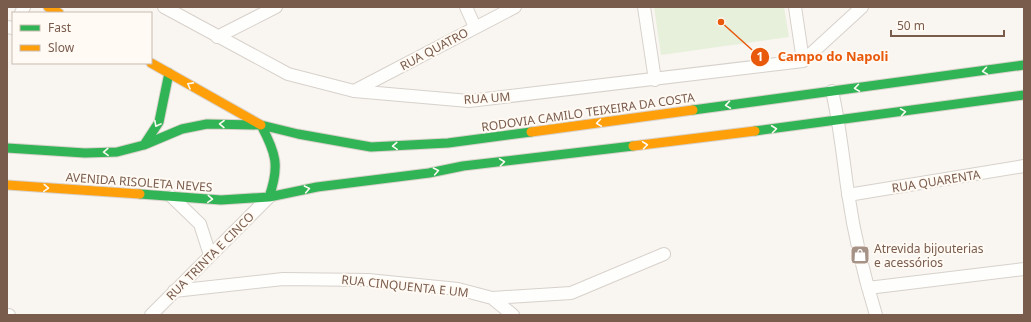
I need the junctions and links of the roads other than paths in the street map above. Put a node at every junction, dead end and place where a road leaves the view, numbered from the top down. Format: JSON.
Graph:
{"nodes":[{"id":1,"x":48,"y":7,"type":"edge"},
{"id":2,"x":164,"y":7,"type":"edge"},
{"id":3,"x":276,"y":7,"type":"edge"},
{"id":4,"x":466,"y":7,"type":"edge"},
{"id":5,"x":515,"y":7,"type":"edge"},
{"id":6,"x":644,"y":7,"type":"edge"},
{"id":7,"x":795,"y":7,"type":"edge"},
{"id":8,"x":862,"y":7,"type":"edge"},
{"id":9,"x":57,"y":12,"type":"edge"},
{"id":10,"x":476,"y":28,"type":"junction"},
{"id":11,"x":216,"y":37,"type":"junction"},
{"id":12,"x":803,"y":61,"type":"junction"},
{"id":13,"x":152,"y":64,"type":"edge"},
{"id":14,"x":1024,"y":65,"type":"edge"},
{"id":15,"x":169,"y":73,"type":"junction"},
{"id":16,"x":655,"y":80,"type":"junction"},
{"id":17,"x":354,"y":91,"type":"junction"},
{"id":18,"x":832,"y":91,"type":"junction"},
{"id":19,"x":1024,"y":95,"type":"edge"},
{"id":20,"x":839,"y":120,"type":"junction"},
{"id":21,"x":261,"y":125,"type":"junction"},
{"id":22,"x":144,"y":145,"type":"junction"},
{"id":23,"x":7,"y":148,"type":"edge"},
{"id":24,"x":1024,"y":166,"type":"edge"},
{"id":25,"x":7,"y":185,"type":"edge"},
{"id":26,"x":848,"y":195,"type":"junction"},
{"id":27,"x":171,"y":197,"type":"junction"},
{"id":28,"x":269,"y":197,"type":"junction"},
{"id":29,"x":210,"y":254,"type":"junction"},
{"id":30,"x":664,"y":254,"type":"dead end"},
{"id":31,"x":1024,"y":269,"type":"edge"},
{"id":32,"x":868,"y":288,"type":"junction"},
{"id":33,"x":174,"y":292,"type":"junction"},
{"id":34,"x":492,"y":298,"type":"junction"},
{"id":35,"x":151,"y":315,"type":"edge"},
{"id":36,"x":512,"y":315,"type":"edge"},
{"id":37,"x":876,"y":315,"type":"edge"}],
"edges":[{"from":1,"to":9,"type":"main road"},
{"from":2,"to":11,"type":"street","name":"RUA UM"},
{"from":3,"to":11,"type":"street"},
{"from":4,"to":10,"type":"street"},
{"from":5,"to":10,"type":"street","name":"RUA QUATRO"},
{"from":6,"to":16,"type":"street"},
{"from":7,"to":12,"type":"street"},
{"from":8,"to":12,"type":"street"},
{"from":10,"to":17,"type":"street","name":"RUA QUATRO"},
{"from":11,"to":17,"type":"street","name":"RUA UM"},
{"from":12,"to":16,"type":"street","name":"RUA UM"},
{"from":13,"to":15,"type":"main road","name":"RODOVIA CAMILO TEIXEIRA DA COSTA"},
{"from":14,"to":18,"type":"main road","name":"RODOVIA CAMILO TEIXEIRA DA COSTA","one_way":true},
{"from":21,"to":15,"type":"main road","name":"RODOVIA CAMILO TEIXEIRA DA COSTA","one_way":true},
{"from":15,"to":22,"type":"main road","one_way":true},
{"from":16,"to":17,"type":"street","name":"RUA UM"},
{"from":18,"to":20,"type":"street"},
{"from":18,"to":21,"type":"main road","name":"RODOVIA CAMILO TEIXEIRA DA COSTA","one_way":true},
{"from":20,"to":19,"type":"main road","one_way":true},
{"from":20,"to":26,"type":"street"},
{"from":28,"to":20,"type":"main road","one_way":true},
{"from":21,"to":22,"type":"main road","name":"AVENIDA RISOLETA NEVES","one_way":true},
{"from":21,"to":28,"type":"main road"},
{"from":22,"to":23,"type":"main road","name":"AVENIDA RISOLETA NEVES","one_way":true},
{"from":24,"to":26,"type":"street","name":"RUA QUARENTA"},
{"from":25,"to":27,"type":"main road","name":"AVENIDA RISOLETA NEVES","one_way":true},
{"from":26,"to":32,"type":"street"},
{"from":27,"to":28,"type":"main road","name":"AVENIDA RISOLETA NEVES","one_way":true},
{"from":27,"to":29,"type":"street"},
{"from":28,"to":29,"type":"street","name":"RUA TRINTA E CINCO"},
{"from":29,"to":33,"type":"street","name":"RUA TRINTA E CINCO"},
{"from":30,"to":34,"type":"street","name":"RUA CINQUENTA E UM"},
{"from":31,"to":32,"type":"street"},
{"from":32,"to":37,"type":"street"},
{"from":33,"to":34,"type":"street","name":"RUA CINQUENTA E UM"},
{"from":33,"to":35,"type":"street","name":"RUA TRINTA E CINCO"},
{"from":34,"to":36,"type":"street","name":"RUA CINQUENTA E UM"}]}
